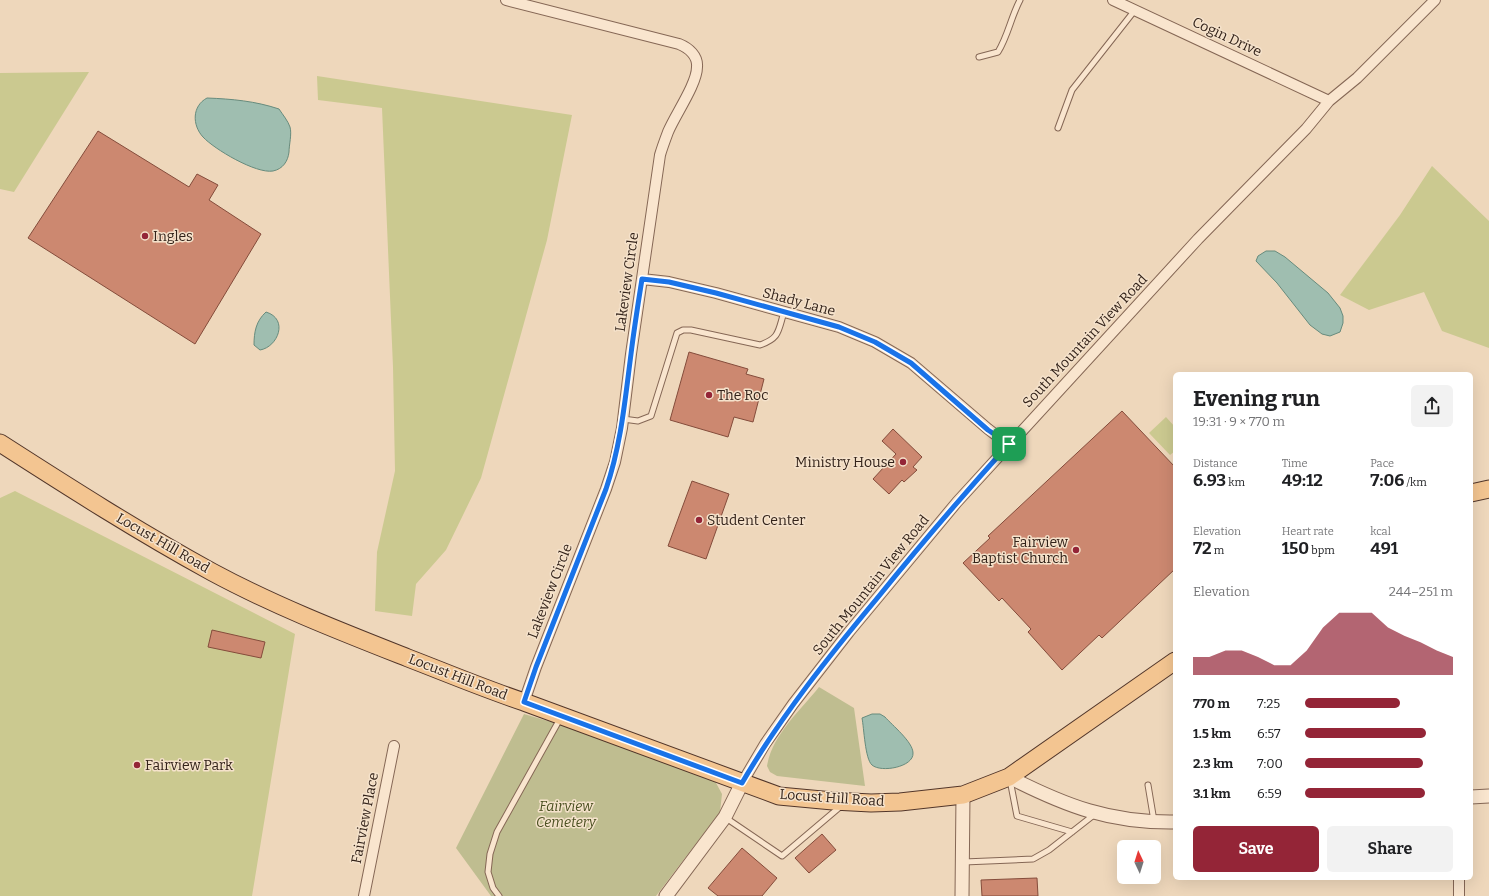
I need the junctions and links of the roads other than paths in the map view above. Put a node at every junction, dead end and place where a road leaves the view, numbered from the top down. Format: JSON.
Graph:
{"nodes":[{"id":1,"x":506,"y":0,"type":"edge"},
{"id":2,"x":1020,"y":0,"type":"edge"},
{"id":3,"x":1113,"y":0,"type":"edge"},
{"id":4,"x":1435,"y":0,"type":"edge"},
{"id":5,"x":1135,"y":10,"type":"junction"},
{"id":6,"x":980,"y":57,"type":"dead end"},
{"id":7,"x":1329,"y":101,"type":"junction"},
{"id":8,"x":1058,"y":128,"type":"dead end"},
{"id":9,"x":642,"y":279,"type":"junction"},
{"id":10,"x":784,"y":312,"type":"junction"},
{"id":11,"x":623,"y":419,"type":"junction"},
{"id":12,"x":0,"y":443,"type":"edge"},
{"id":13,"x":1009,"y":444,"type":"junction"},
{"id":14,"x":1489,"y":490,"type":"edge"},
{"id":15,"x":1473,"y":493,"type":"edge"},
{"id":16,"x":1173,"y":662,"type":"edge"},
{"id":17,"x":524,"y":702,"type":"junction"},
{"id":18,"x":562,"y":716,"type":"junction"},
{"id":19,"x":394,"y":746,"type":"dead end"},
{"id":20,"x":1009,"y":778,"type":"junction"},
{"id":21,"x":742,"y":783,"type":"junction"},
{"id":22,"x":1148,"y":784,"type":"dead end"},
{"id":23,"x":963,"y":795,"type":"junction"},
{"id":24,"x":1489,"y":796,"type":"edge"},
{"id":25,"x":1473,"y":797,"type":"edge"},
{"id":26,"x":847,"y":801,"type":"junction"},
{"id":27,"x":1096,"y":813,"type":"junction"},
{"id":28,"x":725,"y":817,"type":"junction"},
{"id":29,"x":1154,"y":822,"type":"junction"},
{"id":30,"x":1173,"y":822,"type":"edge"},
{"id":31,"x":1072,"y":832,"type":"junction"},
{"id":32,"x":963,"y":862,"type":"junction"},
{"id":33,"x":1459,"y":880,"type":"edge"},
{"id":34,"x":364,"y":896,"type":"edge"},
{"id":35,"x":498,"y":896,"type":"edge"},
{"id":36,"x":666,"y":896,"type":"edge"},
{"id":37,"x":962,"y":896,"type":"edge"},
{"id":38,"x":1459,"y":896,"type":"edge"}],
"edges":[{"from":1,"to":9,"type":"street","name":"Lakeview Circle"},
{"from":2,"to":6,"type":"lane"},
{"from":3,"to":5,"type":"street","name":"Cogin Drive"},
{"from":4,"to":7,"type":"street","name":"South Mountain View Road"},
{"from":5,"to":7,"type":"street","name":"Cogin Drive"},
{"from":5,"to":8,"type":"lane"},
{"from":7,"to":13,"type":"street","name":"South Mountain View Road"},
{"from":9,"to":10,"type":"street","name":"Shady Lane"},
{"from":9,"to":11,"type":"street","name":"Lakeview Circle"},
{"from":10,"to":11,"type":"lane"},
{"from":10,"to":13,"type":"street","name":"Shady Lane"},
{"from":11,"to":17,"type":"street","name":"Lakeview Circle"},
{"from":12,"to":17,"type":"main road","name":"Locust Hill Road"},
{"from":13,"to":21,"type":"street","name":"South Mountain View Road"},
{"from":14,"to":15,"type":"main road"},
{"from":16,"to":20,"type":"main road","name":"Locust Hill Road"},
{"from":17,"to":18,"type":"main road","name":"Locust Hill Road"},
{"from":18,"to":21,"type":"main road","name":"Locust Hill Road"},
{"from":18,"to":35,"type":"lane"},
{"from":19,"to":34,"type":"street","name":"Fairview Place"},
{"from":20,"to":23,"type":"main road","name":"Locust Hill Road"},
{"from":20,"to":27,"type":"street"},
{"from":20,"to":31,"type":"lane"},
{"from":21,"to":26,"type":"main road","name":"Locust Hill Road"},
{"from":21,"to":28,"type":"street"},
{"from":22,"to":29,"type":"lane"},
{"from":23,"to":26,"type":"main road","name":"Locust Hill Road"},
{"from":23,"to":32,"type":"street"},
{"from":24,"to":25,"type":"street"},
{"from":26,"to":28,"type":"lane"},
{"from":27,"to":29,"type":"street"},
{"from":27,"to":31,"type":"lane"},
{"from":28,"to":36,"type":"street"},
{"from":29,"to":30,"type":"street"},
{"from":31,"to":32,"type":"lane"},
{"from":32,"to":37,"type":"street"},
{"from":33,"to":38,"type":"street"}]}
